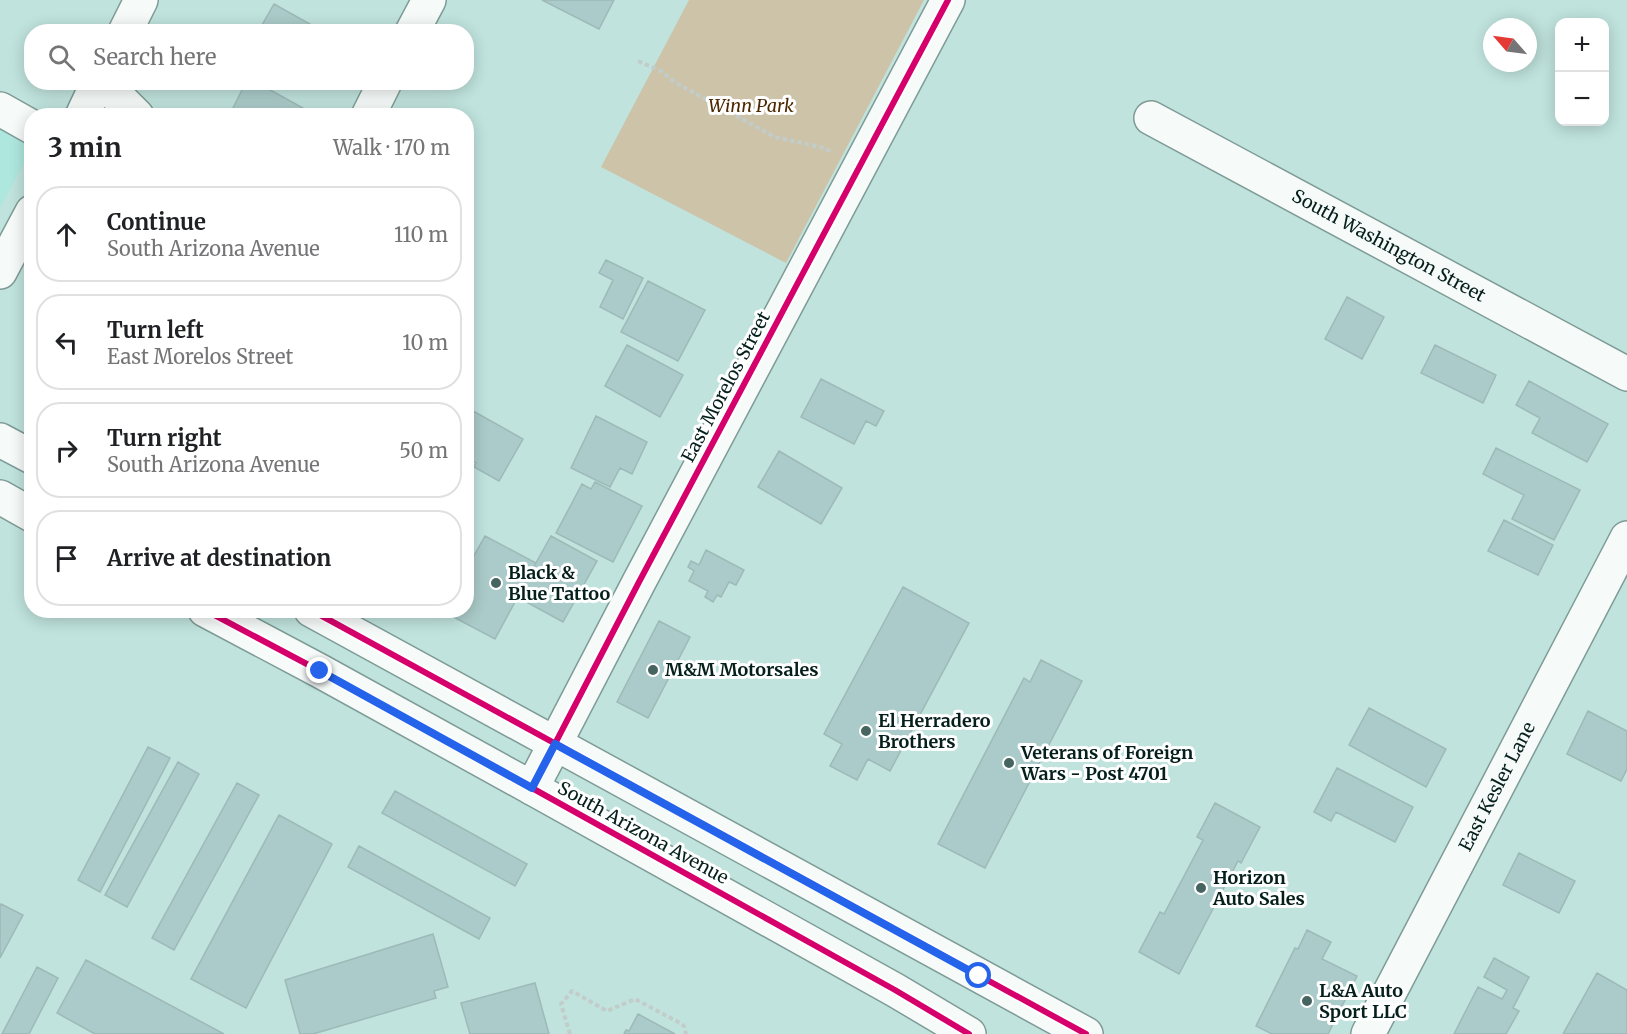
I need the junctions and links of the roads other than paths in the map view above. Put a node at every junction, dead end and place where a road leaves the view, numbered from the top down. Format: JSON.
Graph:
{"nodes":[{"id":1,"x":141,"y":0,"type":"edge"},
{"id":2,"x":429,"y":0,"type":"edge"},
{"id":3,"x":948,"y":0,"type":"edge"},
{"id":4,"x":129,"y":24,"type":"edge"},
{"id":5,"x":416,"y":24,"type":"edge"},
{"id":6,"x":94,"y":90,"type":"edge"},
{"id":7,"x":111,"y":90,"type":"edge"},
{"id":8,"x":382,"y":90,"type":"edge"},
{"id":9,"x":86,"y":108,"type":"edge"},
{"id":10,"x":129,"y":108,"type":"edge"},
{"id":11,"x":372,"y":108,"type":"edge"},
{"id":12,"x":0,"y":110,"type":"edge"},
{"id":13,"x":1151,"y":118,"type":"dead end"},
{"id":14,"x":24,"y":123,"type":"edge"},
{"id":15,"x":24,"y":227,"type":"edge"},
{"id":16,"x":0,"y":272,"type":"edge"},
{"id":17,"x":1627,"y":374,"type":"edge"},
{"id":18,"x":0,"y":440,"type":"edge"},
{"id":19,"x":24,"y":453,"type":"edge"},
{"id":20,"x":0,"y":497,"type":"edge"},
{"id":21,"x":24,"y":510,"type":"edge"},
{"id":22,"x":1627,"y":538,"type":"edge"},
{"id":23,"x":220,"y":618,"type":"edge"},
{"id":24,"x":326,"y":618,"type":"edge"},
{"id":25,"x":555,"y":744,"type":"junction"},
{"id":26,"x":532,"y":788,"type":"junction"},
{"id":27,"x":969,"y":1034,"type":"edge"},
{"id":28,"x":1086,"y":1034,"type":"edge"},
{"id":29,"x":1368,"y":1034,"type":"edge"}],
"edges":[{"from":1,"to":4,"type":"street"},
{"from":2,"to":5,"type":"street"},
{"from":3,"to":25,"type":"street","name":"East Morelos Street"},
{"from":6,"to":9,"type":"street"},
{"from":7,"to":10,"type":"street"},
{"from":8,"to":11,"type":"street"},
{"from":12,"to":14,"type":"street"},
{"from":13,"to":17,"type":"street","name":"South Washington Street"},
{"from":15,"to":16,"type":"street"},
{"from":18,"to":19,"type":"street"},
{"from":20,"to":21,"type":"street"},
{"from":22,"to":29,"type":"street","name":"East Kesler Lane"},
{"from":23,"to":26,"type":"street","name":"South Arizona Avenue"},
{"from":24,"to":25,"type":"street","name":"South Arizona Avenue"},
{"from":25,"to":26,"type":"street","name":"East Morelos Street"},
{"from":25,"to":28,"type":"street","name":"South Arizona Avenue"},
{"from":26,"to":27,"type":"street","name":"South Arizona Avenue"}]}
